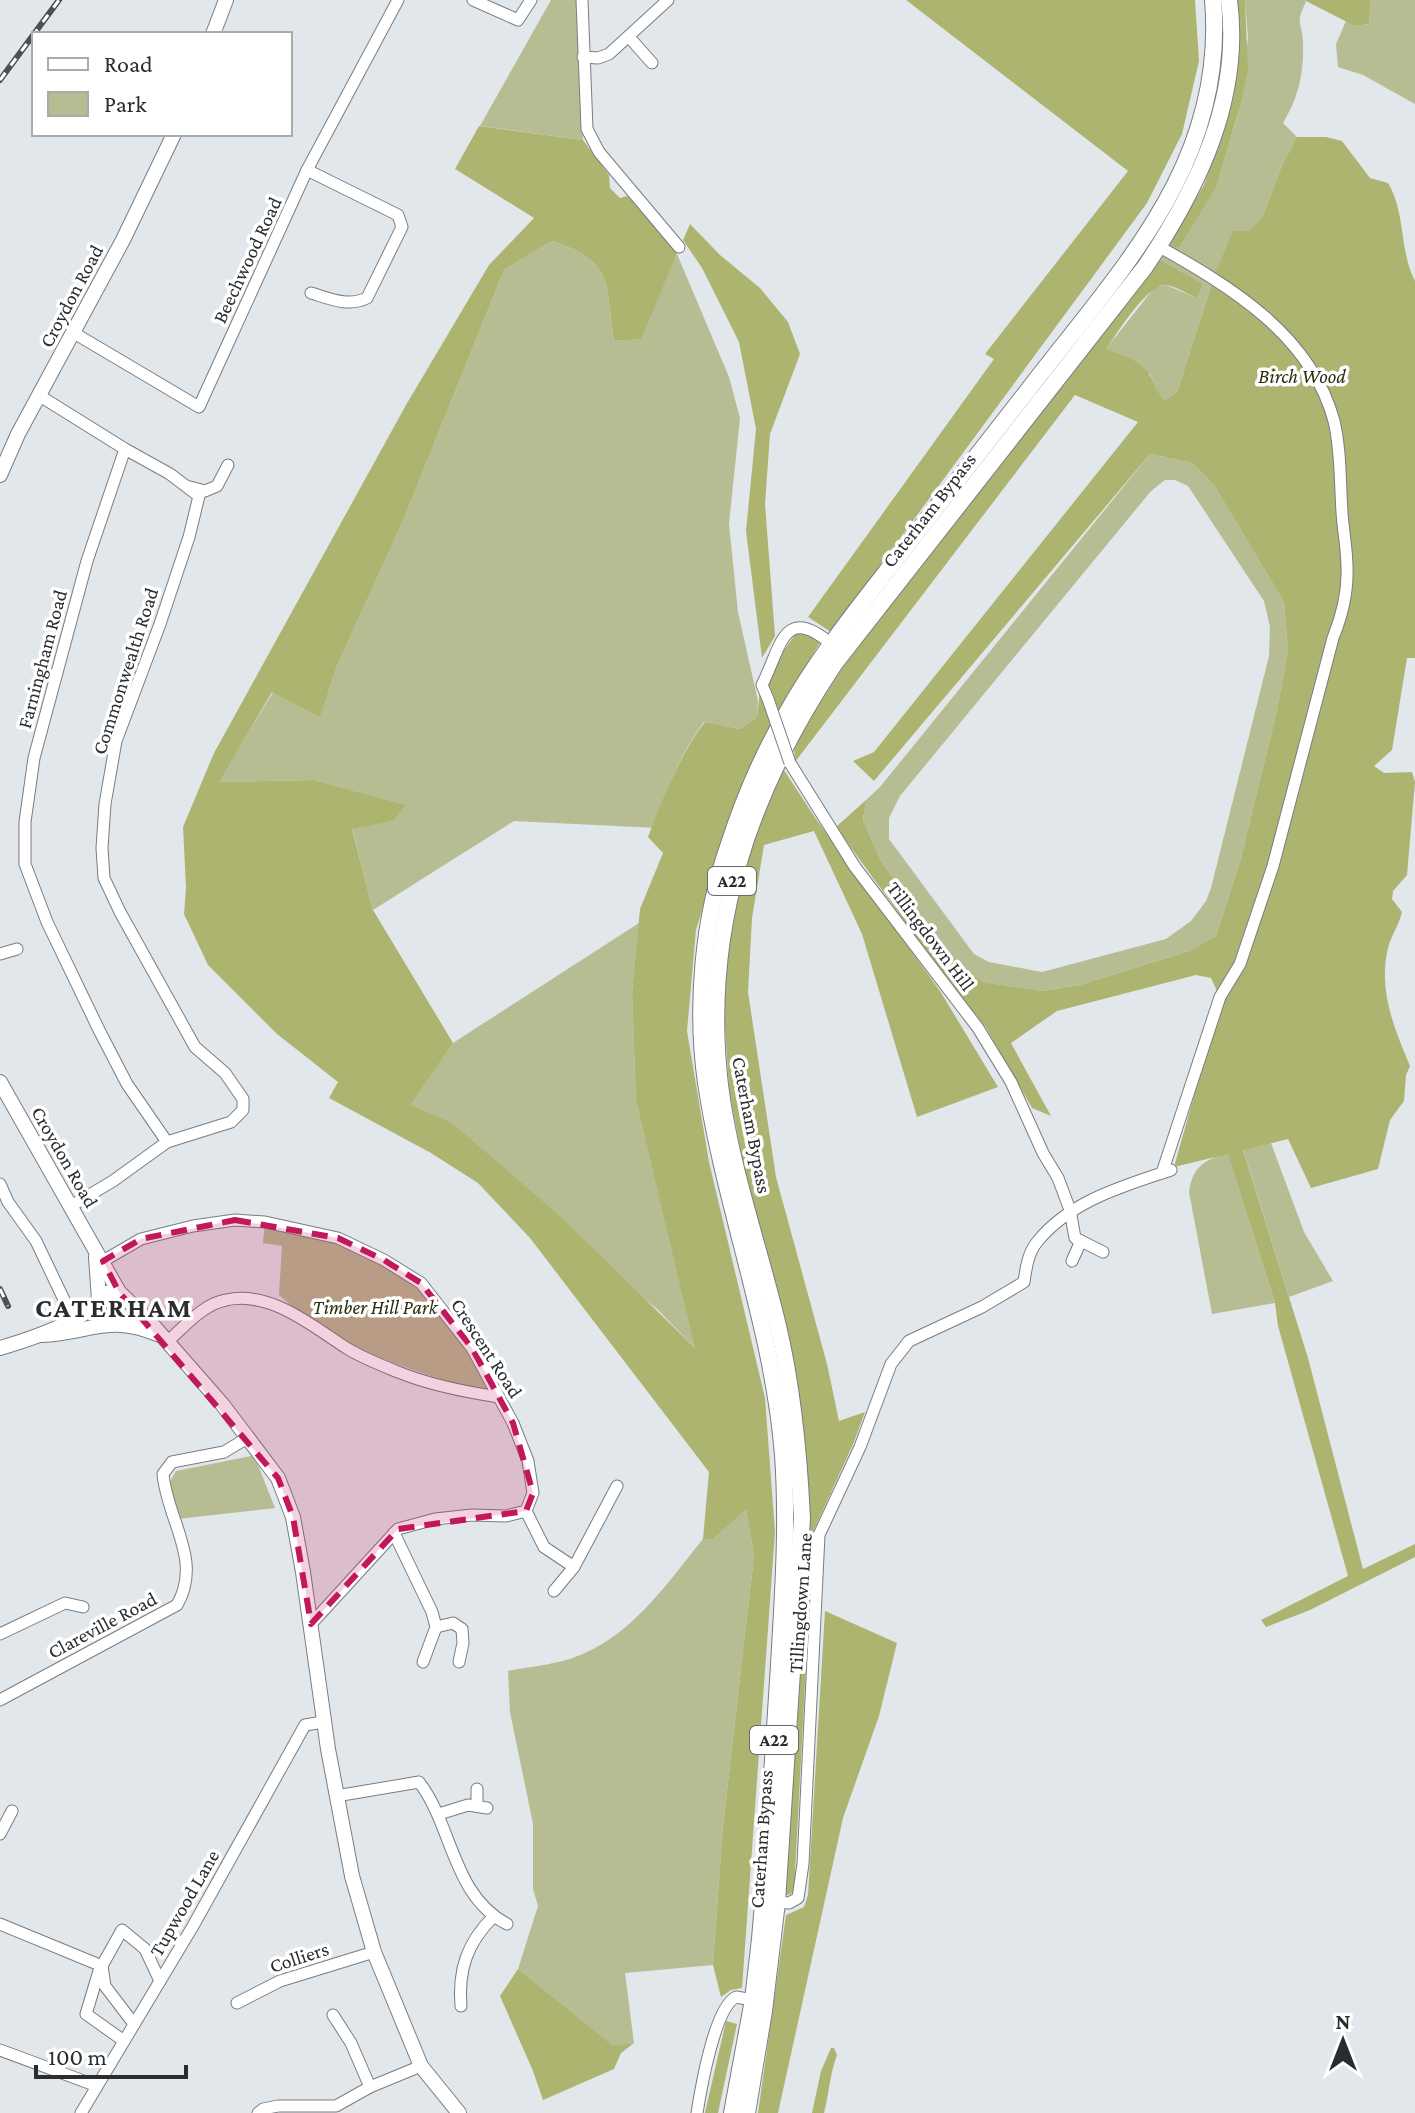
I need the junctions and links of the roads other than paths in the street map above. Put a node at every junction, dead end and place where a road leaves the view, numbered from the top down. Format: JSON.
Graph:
{"nodes":[{"id":1,"x":226,"y":0,"type":"edge"},
{"id":2,"x":398,"y":0,"type":"edge"},
{"id":3,"x":473,"y":0,"type":"edge"},
{"id":4,"x":531,"y":0,"type":"edge"},
{"id":5,"x":582,"y":0,"type":"edge"},
{"id":6,"x":668,"y":0,"type":"edge"},
{"id":7,"x":1213,"y":0,"type":"edge"},
{"id":8,"x":1229,"y":0,"type":"edge"},
{"id":9,"x":214,"y":32,"type":"edge"},
{"id":10,"x":629,"y":37,"type":"junction"},
{"id":11,"x":583,"y":57,"type":"junction"},
{"id":12,"x":652,"y":63,"type":"dead end"},
{"id":13,"x":173,"y":136,"type":"edge"},
{"id":14,"x":307,"y":170,"type":"junction"},
{"id":15,"x":1158,"y":246,"type":"junction"},
{"id":16,"x":679,"y":247,"type":"dead end"},
{"id":17,"x":311,"y":293,"type":"dead end"},
{"id":18,"x":74,"y":333,"type":"junction"},
{"id":19,"x":40,"y":396,"type":"junction"},
{"id":20,"x":125,"y":449,"type":"junction"},
{"id":21,"x":228,"y":465,"type":"dead end"},
{"id":22,"x":0,"y":475,"type":"edge"},
{"id":23,"x":189,"y":487,"type":"junction"},
{"id":24,"x":831,"y":644,"type":"junction"},
{"id":25,"x":17,"y":949,"type":"dead end"},
{"id":26,"x":0,"y":954,"type":"edge"},
{"id":27,"x":0,"y":1082,"type":"edge"},
{"id":28,"x":167,"y":1142,"type":"junction"},
{"id":29,"x":0,"y":1184,"type":"edge"},
{"id":30,"x":71,"y":1206,"type":"junction"},
{"id":31,"x":1070,"y":1210,"type":"junction"},
{"id":32,"x":1081,"y":1241,"type":"junction"},
{"id":33,"x":1103,"y":1252,"type":"dead end"},
{"id":34,"x":100,"y":1256,"type":"junction"},
{"id":35,"x":1072,"y":1261,"type":"dead end"},
{"id":36,"x":124,"y":1296,"type":"junction"},
{"id":37,"x":96,"y":1304,"type":"junction"},
{"id":38,"x":114,"y":1324,"type":"junction"},
{"id":39,"x":41,"y":1335,"type":"junction"},
{"id":40,"x":164,"y":1339,"type":"junction"},
{"id":41,"x":0,"y":1348,"type":"edge"},
{"id":42,"x":499,"y":1397,"type":"junction"},
{"id":43,"x":249,"y":1437,"type":"junction"},
{"id":44,"x":617,"y":1486,"type":"dead end"},
{"id":45,"x":526,"y":1511,"type":"junction"},
{"id":46,"x":394,"y":1533,"type":"junction"},
{"id":47,"x":574,"y":1567,"type":"junction"},
{"id":48,"x":554,"y":1591,"type":"dead end"},
{"id":49,"x":83,"y":1607,"type":"dead end"},
{"id":50,"x":311,"y":1624,"type":"junction"},
{"id":51,"x":436,"y":1627,"type":"junction"},
{"id":52,"x":0,"y":1634,"type":"edge"},
{"id":53,"x":423,"y":1662,"type":"dead end"},
{"id":54,"x":459,"y":1662,"type":"dead end"},
{"id":55,"x":0,"y":1700,"type":"edge"},
{"id":56,"x":323,"y":1722,"type":"junction"},
{"id":57,"x":477,"y":1789,"type":"dead end"},
{"id":58,"x":336,"y":1796,"type":"junction"},
{"id":59,"x":12,"y":1811,"type":"dead end"},
{"id":60,"x":439,"y":1814,"type":"junction"},
{"id":61,"x":0,"y":1834,"type":"edge"},
{"id":62,"x":777,"y":1902,"type":"junction"},
{"id":63,"x":493,"y":1917,"type":"junction"},
{"id":64,"x":0,"y":1924,"type":"edge"},
{"id":65,"x":507,"y":1924,"type":"dead end"},
{"id":66,"x":374,"y":1952,"type":"junction"},
{"id":67,"x":102,"y":1966,"type":"junction"},
{"id":68,"x":160,"y":1981,"type":"junction"},
{"id":69,"x":753,"y":2000,"type":"junction"},
{"id":70,"x":237,"y":2003,"type":"dead end"},
{"id":71,"x":461,"y":2006,"type":"dead end"},
{"id":72,"x":333,"y":2015,"type":"dead end"},
{"id":73,"x":134,"y":2024,"type":"junction"},
{"id":74,"x":124,"y":2041,"type":"junction"},
{"id":75,"x":0,"y":2050,"type":"edge"},
{"id":76,"x":421,"y":2066,"type":"junction"},
{"id":77,"x":97,"y":2086,"type":"junction"},
{"id":78,"x":370,"y":2087,"type":"junction"},
{"id":79,"x":81,"y":2113,"type":"edge"},
{"id":80,"x":258,"y":2113,"type":"edge"},
{"id":81,"x":459,"y":2113,"type":"edge"},
{"id":82,"x":697,"y":2113,"type":"edge"},
{"id":83,"x":732,"y":2113,"type":"edge"},
{"id":84,"x":747,"y":2113,"type":"edge"}],
"edges":[{"from":1,"to":9,"type":"main road"},
{"from":2,"to":14,"type":"street","name":"Beechwood Road"},
{"from":3,"to":4,"type":"street"},
{"from":5,"to":11,"type":"street"},
{"from":6,"to":10,"type":"street"},
{"from":7,"to":24,"type":"highway","name":"Caterham Bypass","number":"A22"},
{"from":8,"to":15,"type":"highway","name":"Caterham Bypass","number":"A22"},
{"from":10,"to":11,"type":"street"},
{"from":10,"to":12,"type":"street"},
{"from":11,"to":16,"type":"street"},
{"from":13,"to":18,"type":"main road","name":"Croydon Road"},
{"from":14,"to":17,"type":"street"},
{"from":14,"to":18,"type":"street","name":"Beechwood Road"},
{"from":15,"to":31,"type":"street"},
{"from":15,"to":62,"type":"highway","name":"Caterham Bypass","number":"A22"},
{"from":18,"to":19,"type":"main road","name":"Croydon Road"},
{"from":19,"to":20,"type":"street"},
{"from":19,"to":22,"type":"main road","name":"Croydon Road"},
{"from":20,"to":23,"type":"street"},
{"from":20,"to":28,"type":"street","name":"Farningham Road"},
{"from":21,"to":23,"type":"street"},
{"from":23,"to":28,"type":"street","name":"Commonwealth Road"},
{"from":24,"to":31,"type":"street","name":"Tillingdown Hill","bridge":true},
{"from":24,"to":69,"type":"highway","name":"Caterham Bypass","number":"A22"},
{"from":25,"to":26,"type":"street"},
{"from":27,"to":30,"type":"main road","name":"Croydon Road"},
{"from":28,"to":30,"type":"street"},
{"from":29,"to":37,"type":"street"},
{"from":30,"to":34,"type":"main road","name":"Croydon Road"},
{"from":31,"to":32,"type":"street","name":"Tillingdown Hill"},
{"from":31,"to":62,"type":"street","name":"Tillingdown Lane"},
{"from":32,"to":33,"type":"street"},
{"from":32,"to":35,"type":"street"},
{"from":34,"to":36,"type":"main road","name":"Croydon Road"},
{"from":34,"to":37,"type":"main road","name":"Croydon Road"},
{"from":34,"to":42,"type":"street","name":"Crescent Road"},
{"from":36,"to":37,"type":"main road"},
{"from":36,"to":38,"type":"main road"},
{"from":36,"to":40,"type":"main road","name":"Croydon Road"},
{"from":37,"to":38,"type":"main road"},
{"from":37,"to":39,"type":"main road"},
{"from":38,"to":39,"type":"main road"},
{"from":38,"to":40,"type":"main road"},
{"from":39,"to":41,"type":"main road"},
{"from":40,"to":42,"type":"street"},
{"from":40,"to":43,"type":"main road","name":"Croydon Road"},
{"from":42,"to":45,"type":"street","name":"Crescent Road"},
{"from":43,"to":50,"type":"main road","name":"Croydon Road"},
{"from":43,"to":55,"type":"street","name":"Clareville Road"},
{"from":44,"to":47,"type":"street"},
{"from":45,"to":46,"type":"street"},
{"from":45,"to":47,"type":"street"},
{"from":46,"to":50,"type":"street"},
{"from":46,"to":51,"type":"street"},
{"from":47,"to":48,"type":"street"},
{"from":49,"to":52,"type":"street"},
{"from":50,"to":56,"type":"main road","name":"Croydon Road"},
{"from":51,"to":53,"type":"street"},
{"from":51,"to":54,"type":"street"},
{"from":56,"to":58,"type":"main road","name":"Croydon Road"},
{"from":56,"to":68,"type":"street","name":"Tupwood Lane"},
{"from":57,"to":60,"type":"street"},
{"from":58,"to":60,"type":"street"},
{"from":58,"to":66,"type":"main road","name":"Croydon Road"},
{"from":59,"to":61,"type":"street"},
{"from":60,"to":63,"type":"street"},
{"from":62,"to":84,"type":"highway","name":"Caterham Bypass","number":"A22"},
{"from":63,"to":65,"type":"street"},
{"from":63,"to":71,"type":"street"},
{"from":64,"to":67,"type":"street"},
{"from":66,"to":70,"type":"street","name":"Colliers"},
{"from":66,"to":76,"type":"main road","name":"Croydon Road"},
{"from":67,"to":68,"type":"street"},
{"from":67,"to":73,"type":"street"},
{"from":67,"to":74,"type":"street"},
{"from":68,"to":73,"type":"street","name":"Tupwood Lane"},
{"from":69,"to":82,"type":"street"},
{"from":69,"to":83,"type":"highway","name":"Caterham Bypass","number":"A22"},
{"from":72,"to":78,"type":"street"},
{"from":73,"to":74,"type":"street","name":"Tupwood Lane"},
{"from":74,"to":77,"type":"street","name":"Tupwood Lane"},
{"from":75,"to":77,"type":"street"},
{"from":76,"to":78,"type":"street"},
{"from":76,"to":81,"type":"main road","name":"Croydon Road"},
{"from":77,"to":79,"type":"street","name":"Tupwood Lane"},
{"from":78,"to":80,"type":"street"}]}
